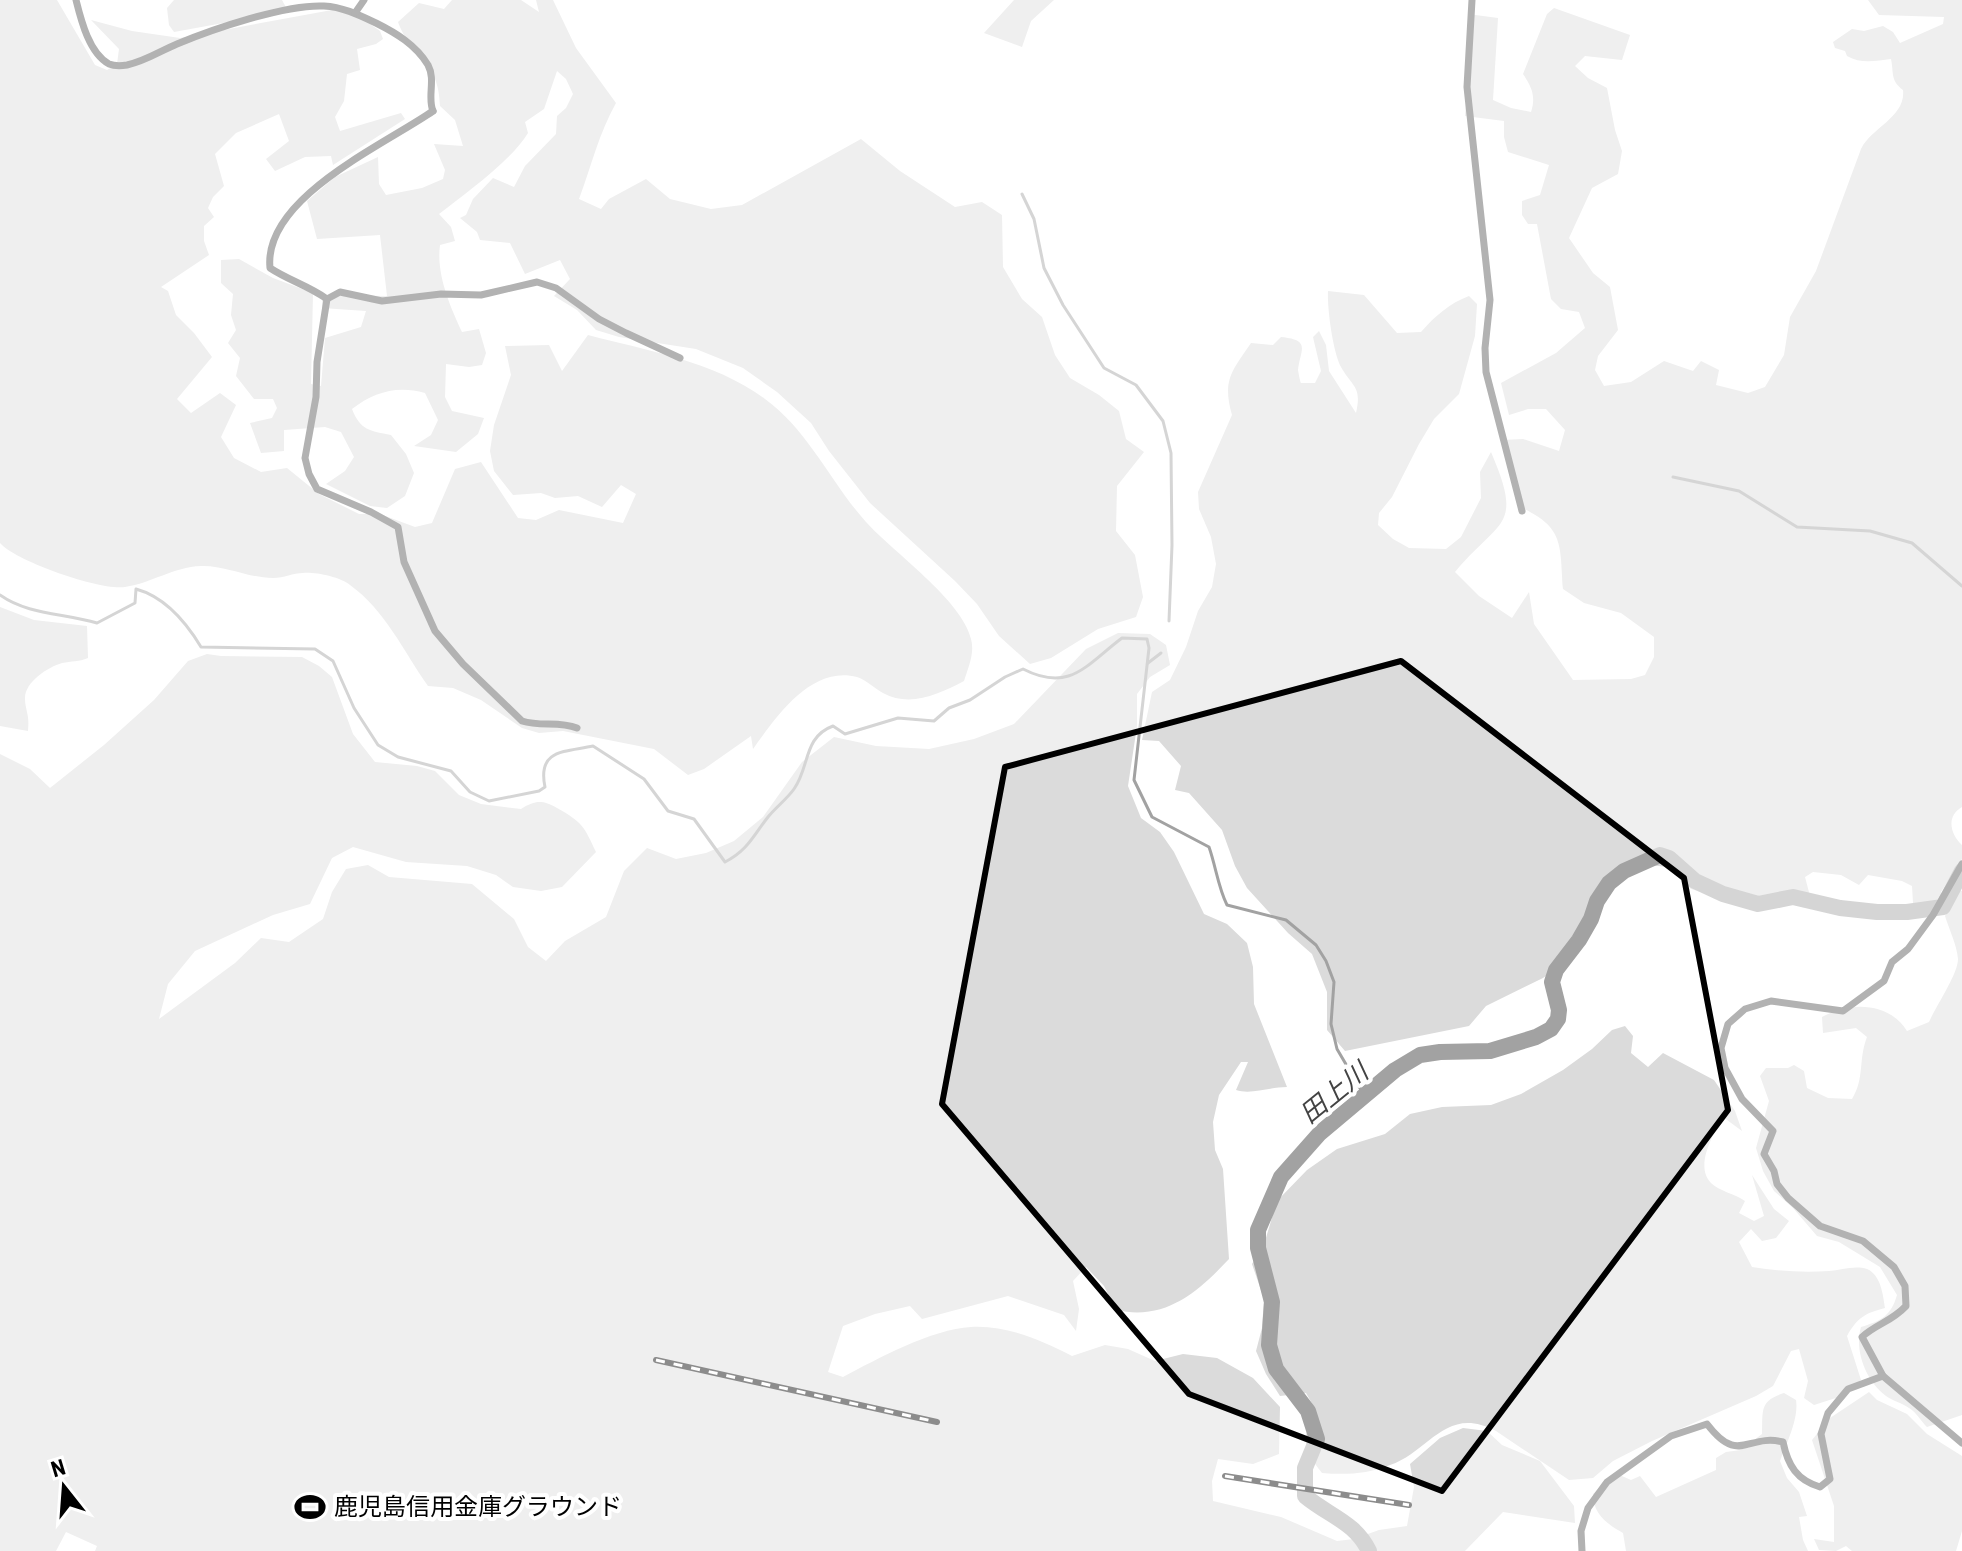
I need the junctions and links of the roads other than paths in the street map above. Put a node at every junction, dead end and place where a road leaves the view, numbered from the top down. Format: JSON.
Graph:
{"nodes":[{"id":1,"x":364,"y":0,"type":"edge"},
{"id":2,"x":1472,"y":0,"type":"edge"},
{"id":3,"x":75,"y":1,"type":"edge"},
{"id":4,"x":355,"y":13,"type":"junction"},
{"id":5,"x":327,"y":299,"type":"junction"},
{"id":6,"x":680,"y":358,"type":"dead end"},
{"id":7,"x":1522,"y":511,"type":"dead end"},
{"id":8,"x":577,"y":728,"type":"dead end"},
{"id":9,"x":1962,"y":864,"type":"edge"},
{"id":10,"x":1883,"y":1376,"type":"junction"},
{"id":11,"x":1962,"y":1443,"type":"edge"},
{"id":12,"x":1582,"y":1551,"type":"edge"}],
"edges":[{"from":1,"to":4,"type":"street"},
{"from":2,"to":7,"type":"street"},
{"from":3,"to":4,"type":"street"},
{"from":4,"to":5,"type":"street"},
{"from":5,"to":6,"type":"street"},
{"from":5,"to":8,"type":"street"},
{"from":9,"to":10,"type":"street"},
{"from":10,"to":11,"type":"street"},
{"from":10,"to":12,"type":"street"}]}
